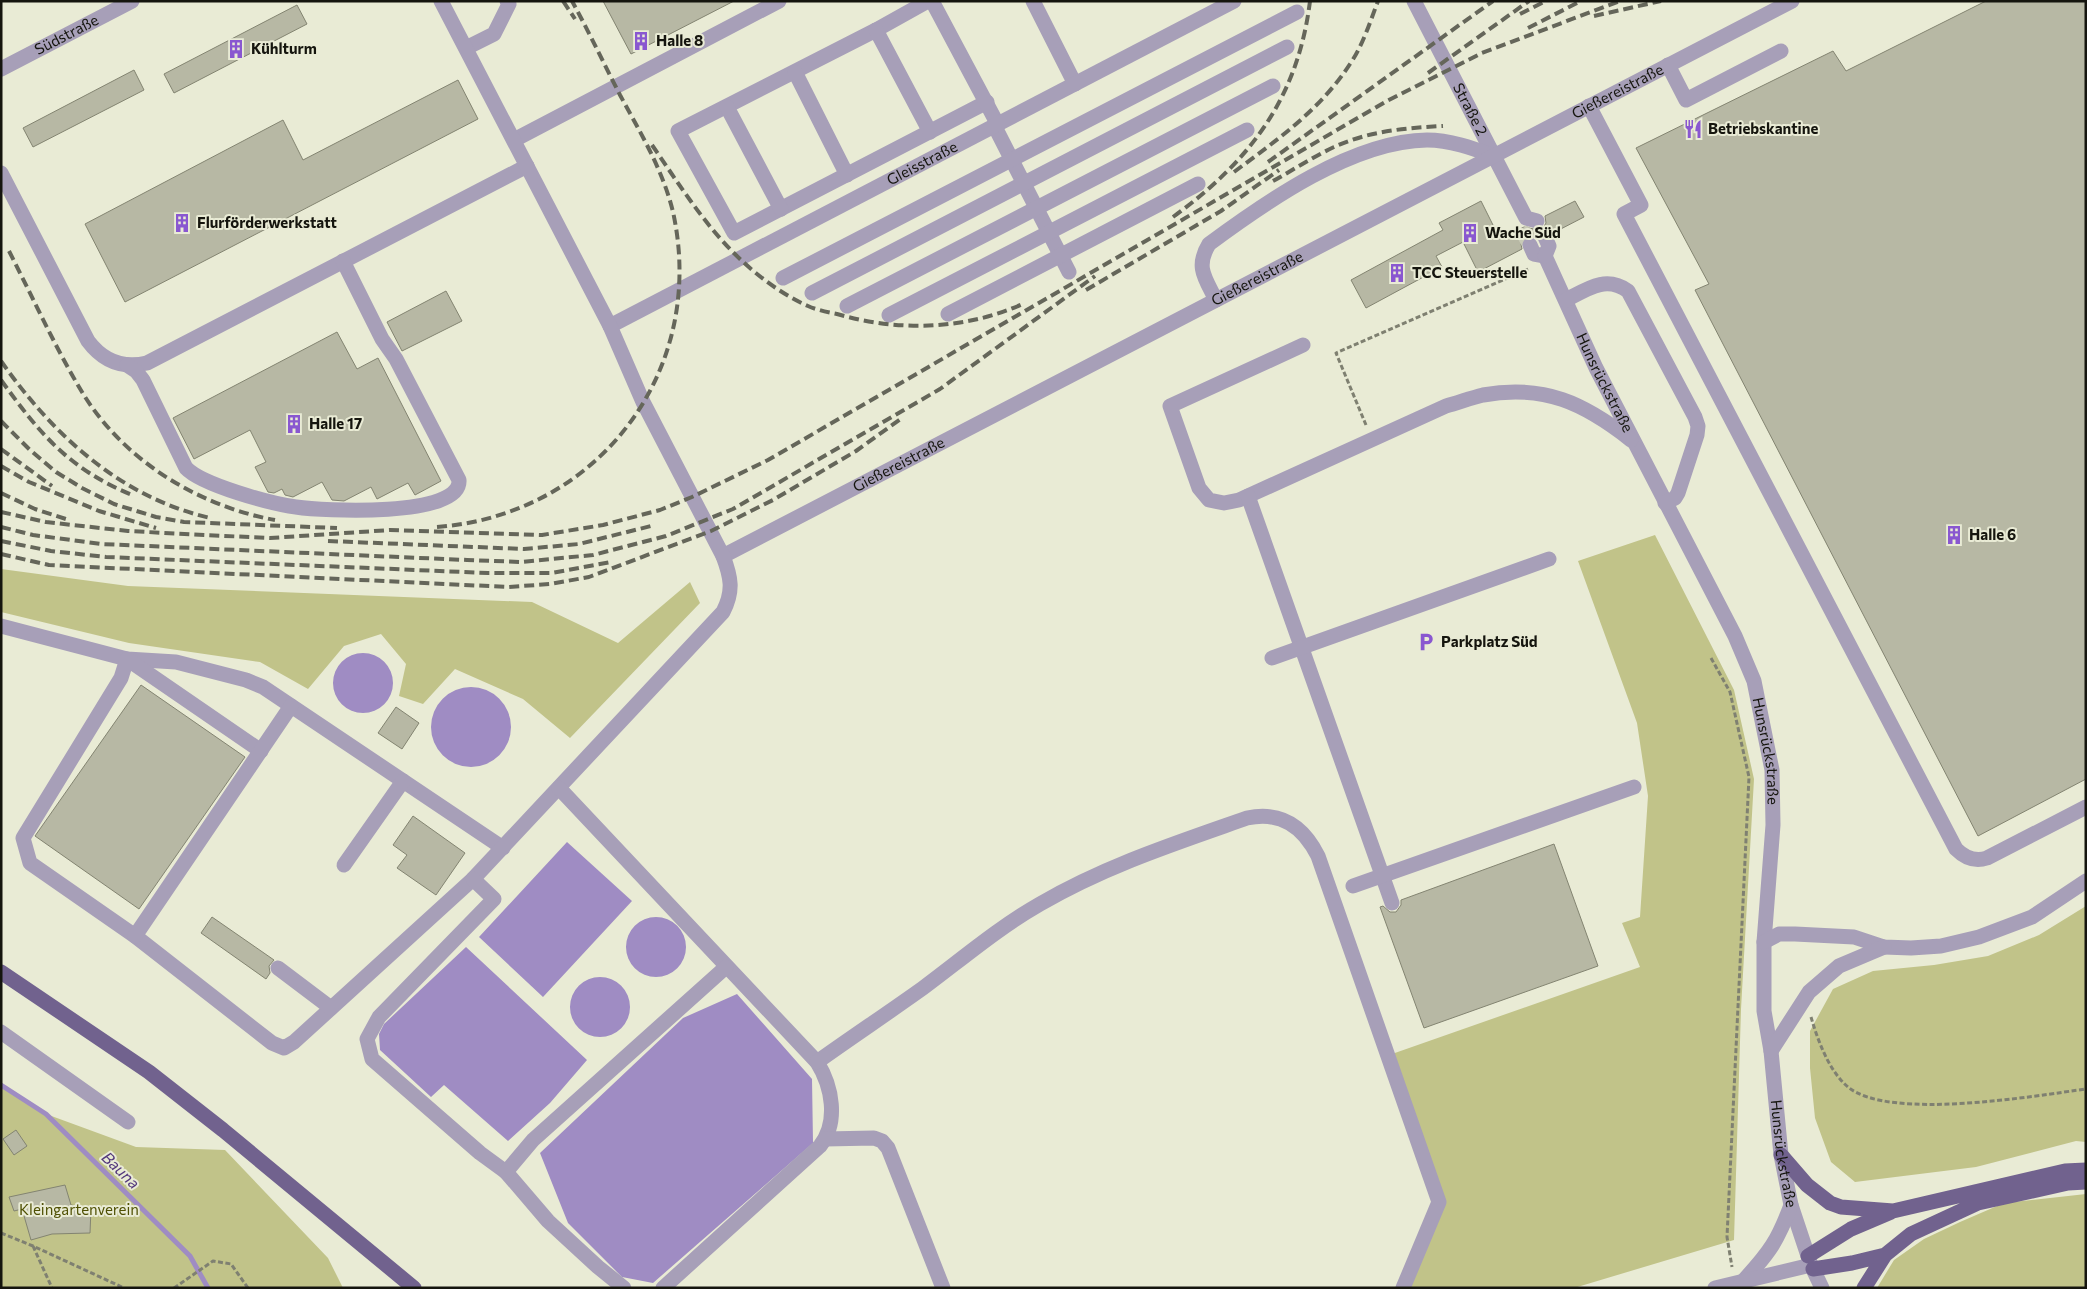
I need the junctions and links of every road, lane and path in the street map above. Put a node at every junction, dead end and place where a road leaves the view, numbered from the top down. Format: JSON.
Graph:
{"nodes":[{"id":1,"x":132,"y":1,"type":"edge"},
{"id":2,"x":442,"y":1,"type":"edge"},
{"id":3,"x":507,"y":1,"type":"edge"},
{"id":4,"x":779,"y":1,"type":"edge"},
{"id":5,"x":928,"y":1,"type":"edge"},
{"id":6,"x":932,"y":1,"type":"edge"},
{"id":7,"x":1033,"y":1,"type":"edge"},
{"id":8,"x":1234,"y":1,"type":"edge"},
{"id":9,"x":1414,"y":1,"type":"edge"},
{"id":10,"x":1792,"y":1,"type":"edge"},
{"id":11,"x":1297,"y":12,"type":"dead end"},
{"id":12,"x":876,"y":30,"type":"junction"},
{"id":13,"x":1287,"y":47,"type":"dead end"},
{"id":14,"x":466,"y":48,"type":"junction"},
{"id":15,"x":1781,"y":51,"type":"dead end"},
{"id":16,"x":1668,"y":65,"type":"junction"},
{"id":17,"x":1,"y":69,"type":"edge"},
{"id":18,"x":795,"y":72,"type":"junction"},
{"id":19,"x":1075,"y":84,"type":"junction"},
{"id":20,"x":1273,"y":86,"type":"dead end"},
{"id":21,"x":987,"y":102,"type":"junction"},
{"id":22,"x":1589,"y":106,"type":"junction"},
{"id":23,"x":727,"y":107,"type":"junction"},
{"id":24,"x":996,"y":126,"type":"junction"},
{"id":25,"x":1247,"y":130,"type":"dead end"},
{"id":26,"x":930,"y":132,"type":"junction"},
{"id":27,"x":514,"y":140,"type":"junction"},
{"id":28,"x":1494,"y":156,"type":"junction"},
{"id":29,"x":1011,"y":160,"type":"junction"},
{"id":30,"x":527,"y":166,"type":"junction"},
{"id":31,"x":1,"y":173,"type":"edge"},
{"id":32,"x":847,"y":175,"type":"junction"},
{"id":33,"x":1023,"y":184,"type":"junction"},
{"id":34,"x":1198,"y":184,"type":"dead end"},
{"id":35,"x":1036,"y":208,"type":"junction"},
{"id":36,"x":781,"y":209,"type":"junction"},
{"id":37,"x":1528,"y":222,"type":"tunnel mouth"},
{"id":38,"x":1048,"y":232,"type":"junction"},
{"id":39,"x":1545,"y":237,"type":"tunnel mouth"},
{"id":40,"x":1530,"y":245,"type":"tunnel mouth"},
{"id":41,"x":1060,"y":256,"type":"junction"},
{"id":42,"x":1546,"y":258,"type":"junction"},
{"id":43,"x":343,"y":261,"type":"junction"},
{"id":44,"x":1068,"y":272,"type":"dead end"},
{"id":45,"x":783,"y":278,"type":"dead end"},
{"id":46,"x":812,"y":293,"type":"dead end"},
{"id":47,"x":1216,"y":300,"type":"junction"},
{"id":48,"x":1566,"y":300,"type":"junction"},
{"id":49,"x":848,"y":306,"type":"dead end"},
{"id":50,"x":948,"y":314,"type":"dead end"},
{"id":51,"x":889,"y":315,"type":"dead end"},
{"id":52,"x":610,"y":326,"type":"junction"},
{"id":53,"x":1303,"y":345,"type":"dead end"},
{"id":54,"x":127,"y":365,"type":"junction"},
{"id":55,"x":1372,"y":440,"type":"junction"},
{"id":56,"x":1634,"y":442,"type":"junction"},
{"id":57,"x":1248,"y":496,"type":"junction"},
{"id":58,"x":1665,"y":503,"type":"junction"},
{"id":59,"x":723,"y":556,"type":"junction"},
{"id":60,"x":1549,"y":559,"type":"dead end"},
{"id":61,"x":1,"y":626,"type":"edge"},
{"id":62,"x":1302,"y":647,"type":"junction"},
{"id":63,"x":1272,"y":658,"type":"dead end"},
{"id":64,"x":1711,"y":658,"type":"dead end"},
{"id":65,"x":126,"y":659,"type":"junction"},
{"id":66,"x":291,"y":706,"type":"junction"},
{"id":67,"x":261,"y":751,"type":"junction"},
{"id":68,"x":403,"y":781,"type":"junction"},
{"id":69,"x":1634,"y":787,"type":"dead end"},
{"id":70,"x":559,"y":788,"type":"junction"},
{"id":71,"x":2086,"y":807,"type":"edge"},
{"id":72,"x":503,"y":848,"type":"junction"},
{"id":73,"x":344,"y":865,"type":"dead end"},
{"id":74,"x":1383,"y":876,"type":"junction"},
{"id":75,"x":473,"y":879,"type":"junction"},
{"id":76,"x":2086,"y":881,"type":"edge"},
{"id":77,"x":1353,"y":886,"type":"dead end"},
{"id":78,"x":1392,"y":902,"type":"dead end"},
{"id":79,"x":135,"y":936,"type":"junction"},
{"id":80,"x":1764,"y":942,"type":"junction"},
{"id":81,"x":1884,"y":947,"type":"junction"},
{"id":82,"x":726,"y":967,"type":"junction"},
{"id":83,"x":278,"y":968,"type":"dead end"},
{"id":84,"x":1,"y":972,"type":"edge"},
{"id":85,"x":331,"y":1008,"type":"junction"},
{"id":86,"x":1809,"y":1012,"type":"dead end"},
{"id":87,"x":1,"y":1032,"type":"edge"},
{"id":88,"x":1771,"y":1051,"type":"junction"},
{"id":89,"x":817,"y":1062,"type":"junction"},
{"id":90,"x":2086,"y":1089,"type":"edge"},
{"id":91,"x":128,"y":1122,"type":"dead end"},
{"id":92,"x":825,"y":1140,"type":"junction"},
{"id":93,"x":1781,"y":1155,"type":"junction"},
{"id":94,"x":2086,"y":1170,"type":"edge"},
{"id":95,"x":506,"y":1172,"type":"junction"},
{"id":96,"x":2086,"y":1182,"type":"edge"},
{"id":97,"x":1791,"y":1205,"type":"junction"},
{"id":98,"x":1893,"y":1211,"type":"junction"},
{"id":99,"x":1,"y":1233,"type":"edge"},
{"id":100,"x":33,"y":1246,"type":"junction"},
{"id":101,"x":1885,"y":1254,"type":"junction"},
{"id":102,"x":1811,"y":1263,"type":"junction"},
{"id":103,"x":1740,"y":1282,"type":"junction"},
{"id":104,"x":52,"y":1288,"type":"edge"},
{"id":105,"x":124,"y":1288,"type":"edge"},
{"id":106,"x":174,"y":1288,"type":"edge"},
{"id":107,"x":248,"y":1288,"type":"edge"},
{"id":108,"x":414,"y":1288,"type":"edge"},
{"id":109,"x":624,"y":1288,"type":"edge"},
{"id":110,"x":663,"y":1288,"type":"edge"},
{"id":111,"x":943,"y":1288,"type":"edge"},
{"id":112,"x":1403,"y":1288,"type":"edge"},
{"id":113,"x":1715,"y":1288,"type":"edge"},
{"id":114,"x":1822,"y":1288,"type":"edge"},
{"id":115,"x":1864,"y":1288,"type":"edge"}],
"edges":[{"from":1,"to":17,"type":"street","name":"Südstraße"},
{"from":2,"to":14,"type":"street"},
{"from":3,"to":14,"type":"street"},
{"from":4,"to":27,"type":"street"},
{"from":5,"to":12,"type":"street"},
{"from":6,"to":21,"type":"street"},
{"from":7,"to":19,"type":"street"},
{"from":8,"to":19,"type":"street","name":"Gleisstraße"},
{"from":9,"to":28,"type":"street","name":"Straße 2"},
{"from":10,"to":16,"type":"street","name":"Gießereistraße"},
{"from":11,"to":29,"type":"street"},
{"from":12,"to":18,"type":"street"},
{"from":12,"to":26,"type":"street"},
{"from":13,"to":33,"type":"street"},
{"from":14,"to":27,"type":"street"},
{"from":15,"to":16,"type":"street"},
{"from":16,"to":22,"type":"street","name":"Gießereistraße"},
{"from":18,"to":23,"type":"street"},
{"from":18,"to":32,"type":"street"},
{"from":19,"to":24,"type":"street","name":"Gleisstraße"},
{"from":20,"to":35,"type":"street"},
{"from":21,"to":24,"type":"street"},
{"from":21,"to":26,"type":"street"},
{"from":22,"to":28,"type":"street","name":"Gießereistraße"},
{"from":22,"to":71,"type":"street"},
{"from":23,"to":36,"type":"street"},
{"from":23,"to":36,"type":"street"},
{"from":24,"to":29,"type":"street"},
{"from":24,"to":52,"type":"street","name":"Gleisstraße"},
{"from":25,"to":38,"type":"street"},
{"from":26,"to":32,"type":"street"},
{"from":27,"to":30,"type":"street"},
{"from":28,"to":37,"type":"street","name":"Straße 2"},
{"from":28,"to":47,"type":"street","name":"Gießereistraße"},
{"from":28,"to":47,"type":"street"},
{"from":29,"to":33,"type":"street"},
{"from":29,"to":45,"type":"street"},
{"from":30,"to":43,"type":"street"},
{"from":30,"to":52,"type":"street"},
{"from":31,"to":54,"type":"street"},
{"from":32,"to":36,"type":"street"},
{"from":33,"to":35,"type":"street"},
{"from":33,"to":46,"type":"street"},
{"from":34,"to":41,"type":"street"},
{"from":35,"to":38,"type":"street"},
{"from":35,"to":49,"type":"street"},
{"from":38,"to":41,"type":"street"},
{"from":38,"to":51,"type":"street"},
{"from":39,"to":42,"type":"street"},
{"from":40,"to":42,"type":"street"},
{"from":41,"to":44,"type":"street"},
{"from":41,"to":50,"type":"street"},
{"from":42,"to":48,"type":"street","name":"Hunsrückstraße"},
{"from":42,"to":55,"type":"path"},
{"from":43,"to":54,"type":"street"},
{"from":43,"to":54,"type":"street"},
{"from":47,"to":59,"type":"street","name":"Gießereistraße"},
{"from":48,"to":56,"type":"street","name":"Hunsrückstraße"},
{"from":48,"to":58,"type":"street"},
{"from":52,"to":59,"type":"street"},
{"from":53,"to":57,"type":"street"},
{"from":55,"to":56,"type":"street"},
{"from":55,"to":57,"type":"street"},
{"from":56,"to":58,"type":"street","name":"Hunsrückstraße"},
{"from":57,"to":62,"type":"street"},
{"from":58,"to":80,"type":"street","name":"Hunsrückstraße"},
{"from":59,"to":70,"type":"street"},
{"from":60,"to":62,"type":"street"},
{"from":61,"to":65,"type":"street"},
{"from":62,"to":63,"type":"street"},
{"from":62,"to":74,"type":"street"},
{"from":64,"to":103,"type":"path"},
{"from":65,"to":66,"type":"street"},
{"from":65,"to":67,"type":"street"},
{"from":65,"to":79,"type":"street"},
{"from":66,"to":67,"type":"street"},
{"from":66,"to":68,"type":"street"},
{"from":67,"to":79,"type":"street"},
{"from":68,"to":72,"type":"street"},
{"from":68,"to":73,"type":"street"},
{"from":69,"to":74,"type":"street"},
{"from":70,"to":72,"type":"street"},
{"from":70,"to":82,"type":"street"},
{"from":72,"to":75,"type":"street"},
{"from":74,"to":77,"type":"street"},
{"from":74,"to":78,"type":"street"},
{"from":75,"to":85,"type":"street"},
{"from":75,"to":95,"type":"street"},
{"from":76,"to":81,"type":"street"},
{"from":79,"to":85,"type":"street"},
{"from":80,"to":81,"type":"street"},
{"from":80,"to":88,"type":"street","name":"Hunsrückstraße"},
{"from":81,"to":88,"type":"street"},
{"from":82,"to":89,"type":"street"},
{"from":82,"to":95,"type":"street"},
{"from":83,"to":85,"type":"street"},
{"from":84,"to":108,"type":"main road"},
{"from":86,"to":90,"type":"path"},
{"from":87,"to":91,"type":"street"},
{"from":88,"to":93,"type":"street","name":"Hunsrückstraße"},
{"from":89,"to":92,"type":"street"},
{"from":89,"to":112,"type":"street"},
{"from":92,"to":110,"type":"street"},
{"from":92,"to":111,"type":"street"},
{"from":93,"to":97,"type":"street","name":"Hunsrückstraße"},
{"from":93,"to":98,"type":"main road"},
{"from":94,"to":98,"type":"main road"},
{"from":95,"to":109,"type":"street"},
{"from":96,"to":101,"type":"main road"},
{"from":97,"to":102,"type":"street","name":"Hunsrückstraße"},
{"from":97,"to":103,"type":"street"},
{"from":98,"to":102,"type":"main road"},
{"from":99,"to":100,"type":"path"},
{"from":100,"to":104,"type":"path"},
{"from":100,"to":105,"type":"path"},
{"from":101,"to":102,"type":"main road"},
{"from":101,"to":115,"type":"main road"},
{"from":102,"to":103,"type":"street"},
{"from":102,"to":114,"type":"street","name":"Hunsrückstraße"},
{"from":103,"to":113,"type":"street"},
{"from":106,"to":107,"type":"path"}]}
